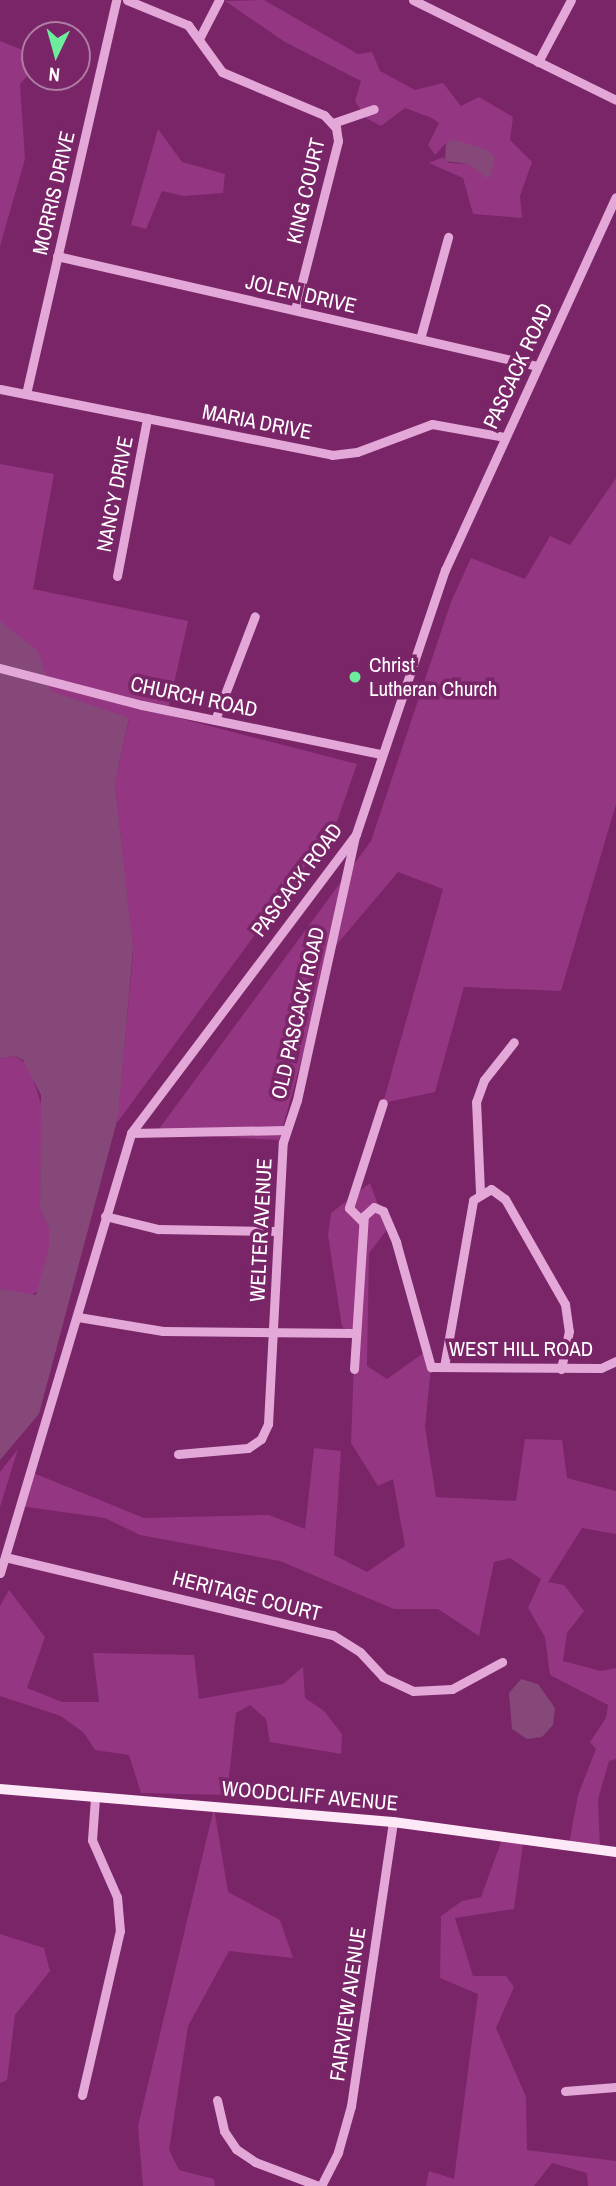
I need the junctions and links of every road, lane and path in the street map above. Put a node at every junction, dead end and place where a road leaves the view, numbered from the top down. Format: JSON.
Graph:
{"nodes":[{"id":1,"x":116,"y":0,"type":"edge"},
{"id":2,"x":127,"y":0,"type":"edge"},
{"id":3,"x":219,"y":0,"type":"edge"},
{"id":4,"x":414,"y":0,"type":"edge"},
{"id":5,"x":571,"y":0,"type":"edge"},
{"id":6,"x":200,"y":37,"type":"junction"},
{"id":7,"x":538,"y":62,"type":"junction"},
{"id":8,"x":616,"y":100,"type":"edge"},
{"id":9,"x":374,"y":109,"type":"dead end"},
{"id":10,"x":333,"y":123,"type":"junction"},
{"id":11,"x":616,"y":197,"type":"edge"},
{"id":12,"x":448,"y":237,"type":"dead end"},
{"id":13,"x":57,"y":256,"type":"junction"},
{"id":14,"x":295,"y":310,"type":"junction"},
{"id":15,"x":420,"y":339,"type":"junction"},
{"id":16,"x":537,"y":366,"type":"junction"},
{"id":17,"x":0,"y":389,"type":"edge"},
{"id":18,"x":26,"y":394,"type":"junction"},
{"id":19,"x":147,"y":418,"type":"junction"},
{"id":20,"x":504,"y":437,"type":"junction"},
{"id":21,"x":117,"y":576,"type":"dead end"},
{"id":22,"x":256,"y":616,"type":"dead end"},
{"id":23,"x":0,"y":668,"type":"edge"},
{"id":24,"x":215,"y":720,"type":"junction"},
{"id":25,"x":381,"y":754,"type":"junction"},
{"id":26,"x":356,"y":834,"type":"junction"},
{"id":27,"x":514,"y":1042,"type":"dead end"},
{"id":28,"x":383,"y":1103,"type":"dead end"},
{"id":29,"x":286,"y":1130,"type":"junction"},
{"id":30,"x":131,"y":1133,"type":"junction"},
{"id":31,"x":480,"y":1192,"type":"junction"},
{"id":32,"x":105,"y":1216,"type":"junction"},
{"id":33,"x":363,"y":1222,"type":"junction"},
{"id":34,"x":278,"y":1231,"type":"junction"},
{"id":35,"x":78,"y":1317,"type":"junction"},
{"id":36,"x":273,"y":1331,"type":"junction"},
{"id":37,"x":355,"y":1333,"type":"junction"},
{"id":38,"x":616,"y":1361,"type":"edge"},
{"id":39,"x":444,"y":1367,"type":"junction"},
{"id":40,"x":354,"y":1369,"type":"dead end"},
{"id":41,"x":561,"y":1369,"type":"junction"},
{"id":42,"x":178,"y":1454,"type":"dead end"},
{"id":43,"x":5,"y":1557,"type":"junction"},
{"id":44,"x":0,"y":1573,"type":"edge"},
{"id":45,"x":502,"y":1662,"type":"dead end"},
{"id":46,"x":0,"y":1789,"type":"edge"},
{"id":47,"x":95,"y":1798,"type":"junction"},
{"id":48,"x":393,"y":1822,"type":"junction"},
{"id":49,"x":616,"y":1852,"type":"edge"},
{"id":50,"x":616,"y":2087,"type":"edge"},
{"id":51,"x":565,"y":2091,"type":"dead end"},
{"id":52,"x":82,"y":2095,"type":"dead end"},
{"id":53,"x":217,"y":2100,"type":"dead end"},
{"id":54,"x":320,"y":2186,"type":"edge"}],
"edges":[{"from":1,"to":13,"type":"street","name":"MORRIS DRIVE"},
{"from":2,"to":6,"type":"street"},
{"from":3,"to":6,"type":"street"},
{"from":4,"to":7,"type":"street"},
{"from":5,"to":7,"type":"street"},
{"from":6,"to":10,"type":"street"},
{"from":7,"to":8,"type":"street"},
{"from":9,"to":10,"type":"street","name":"KING COURT"},
{"from":10,"to":14,"type":"street","name":"KING COURT"},
{"from":11,"to":16,"type":"street","name":"PASCACK ROAD"},
{"from":12,"to":15,"type":"street"},
{"from":13,"to":14,"type":"street","name":"JOLEN DRIVE"},
{"from":13,"to":18,"type":"street","name":"MORRIS DRIVE"},
{"from":14,"to":15,"type":"street","name":"JOLEN DRIVE"},
{"from":15,"to":16,"type":"street","name":"JOLEN DRIVE"},
{"from":16,"to":20,"type":"street","name":"PASCACK ROAD"},
{"from":17,"to":18,"type":"street","name":"MARIA DRIVE"},
{"from":18,"to":19,"type":"street","name":"MARIA DRIVE"},
{"from":19,"to":20,"type":"street","name":"MARIA DRIVE"},
{"from":19,"to":21,"type":"street","name":"NANCY DRIVE"},
{"from":20,"to":25,"type":"street","name":"PASCACK ROAD"},
{"from":22,"to":24,"type":"street"},
{"from":23,"to":24,"type":"street","name":"CHURCH ROAD"},
{"from":24,"to":25,"type":"street","name":"CHURCH ROAD"},
{"from":25,"to":26,"type":"street","name":"PASCACK ROAD"},
{"from":26,"to":29,"type":"street","name":"OLD PASCACK ROAD"},
{"from":26,"to":30,"type":"street","name":"PASCACK ROAD"},
{"from":27,"to":31,"type":"street"},
{"from":28,"to":33,"type":"street"},
{"from":29,"to":30,"type":"street","name":"OLD PASCACK ROAD"},
{"from":29,"to":34,"type":"street","name":"WELTER AVENUE"},
{"from":30,"to":32,"type":"street","name":"PASCACK ROAD"},
{"from":31,"to":39,"type":"street"},
{"from":31,"to":41,"type":"street"},
{"from":32,"to":34,"type":"street"},
{"from":32,"to":35,"type":"street","name":"PASCACK ROAD"},
{"from":33,"to":37,"type":"street"},
{"from":33,"to":39,"type":"street","name":"WEST HILL ROAD"},
{"from":34,"to":36,"type":"street","name":"WELTER AVENUE"},
{"from":35,"to":36,"type":"street"},
{"from":35,"to":43,"type":"street","name":"PASCACK ROAD"},
{"from":36,"to":37,"type":"street"},
{"from":36,"to":42,"type":"street","name":"WELTER AVENUE"},
{"from":37,"to":40,"type":"street"},
{"from":38,"to":41,"type":"street","name":"WEST HILL ROAD"},
{"from":39,"to":41,"type":"street","name":"WEST HILL ROAD"},
{"from":43,"to":44,"type":"street","name":"PASCACK ROAD"},
{"from":43,"to":45,"type":"street","name":"HERITAGE COURT"},
{"from":46,"to":47,"type":"main road","name":"WOODCLIFF AVENUE"},
{"from":47,"to":48,"type":"main road","name":"WOODCLIFF AVENUE"},
{"from":47,"to":52,"type":"street"},
{"from":48,"to":49,"type":"main road","name":"WOODCLIFF AVENUE"},
{"from":48,"to":54,"type":"street","name":"FAIRVIEW AVENUE"},
{"from":50,"to":51,"type":"street"},
{"from":53,"to":54,"type":"street"}]}
